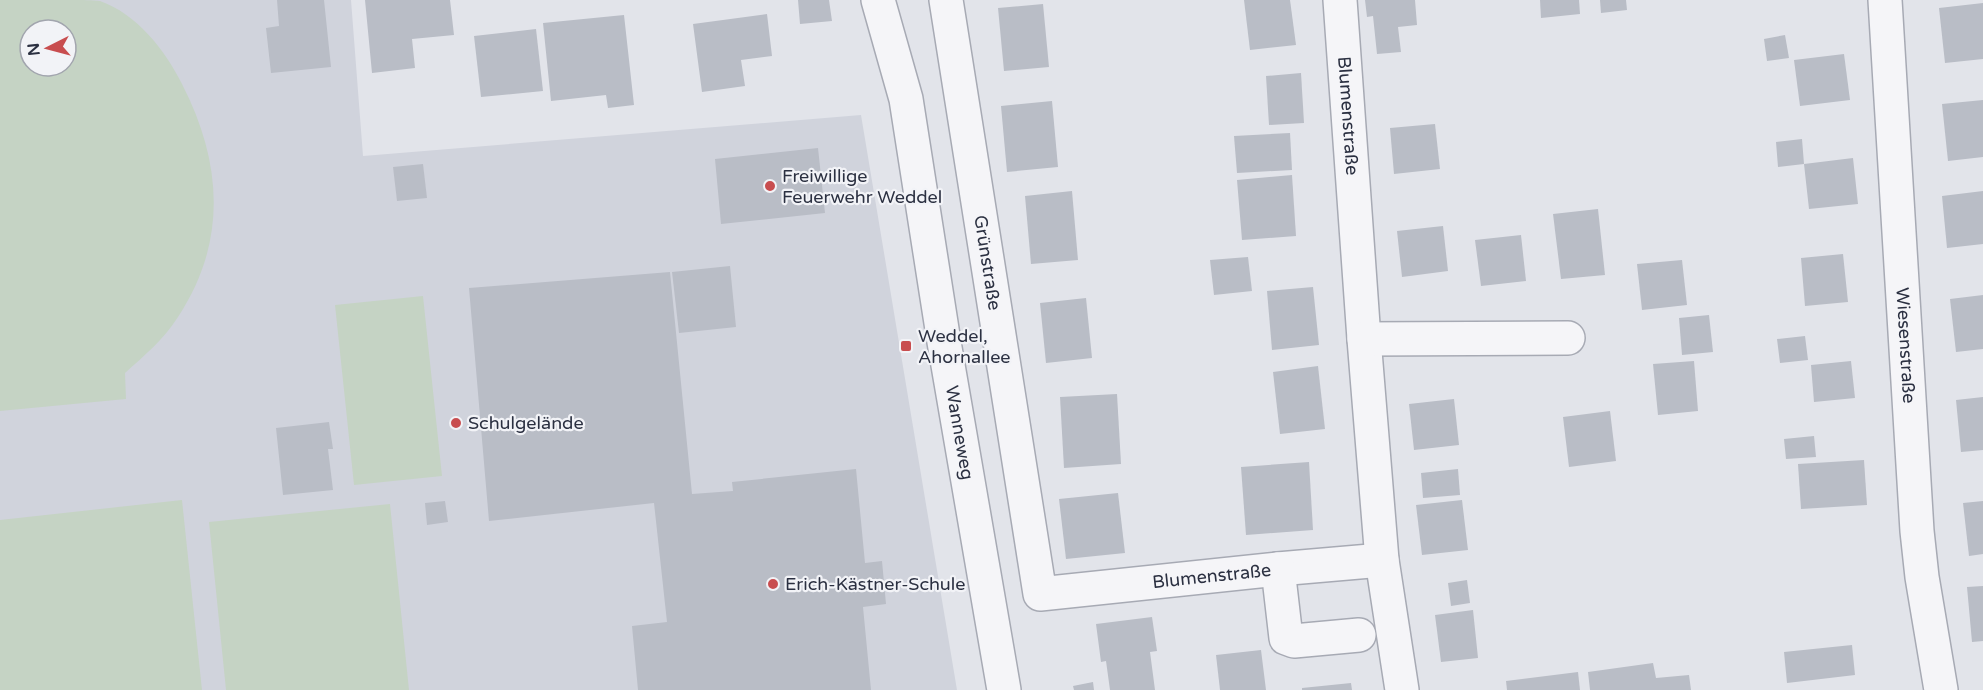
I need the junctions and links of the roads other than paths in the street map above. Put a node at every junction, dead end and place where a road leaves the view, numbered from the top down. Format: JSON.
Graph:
{"nodes":[{"id":1,"x":878,"y":0,"type":"edge"},
{"id":2,"x":946,"y":0,"type":"edge"},
{"id":3,"x":1340,"y":0,"type":"edge"},
{"id":4,"x":1885,"y":0,"type":"edge"},
{"id":5,"x":1568,"y":338,"type":"dead end"},
{"id":6,"x":1364,"y":339,"type":"junction"},
{"id":7,"x":1382,"y":560,"type":"junction"},
{"id":8,"x":1278,"y":569,"type":"junction"},
{"id":9,"x":1040,"y":594,"type":"joint"},
{"id":10,"x":1359,"y":635,"type":"dead end"},
{"id":11,"x":1004,"y":690,"type":"edge"},
{"id":12,"x":1402,"y":690,"type":"edge"},
{"id":13,"x":1941,"y":690,"type":"edge"}],
"edges":[{"from":1,"to":11,"type":"street","name":"Wanneweg"},
{"from":2,"to":9,"type":"street","name":"Grünstraße"},
{"from":3,"to":6,"type":"street","name":"Blumenstraße"},
{"from":4,"to":13,"type":"street","name":"Wiesenstraße"},
{"from":5,"to":6,"type":"street"},
{"from":6,"to":7,"type":"street","name":"Blumenstraße"},
{"from":7,"to":8,"type":"street","name":"Blumenstraße"},
{"from":7,"to":12,"type":"street","name":"Blumenstraße"},
{"from":8,"to":9,"type":"street","name":"Blumenstraße"},
{"from":8,"to":10,"type":"street"}]}
